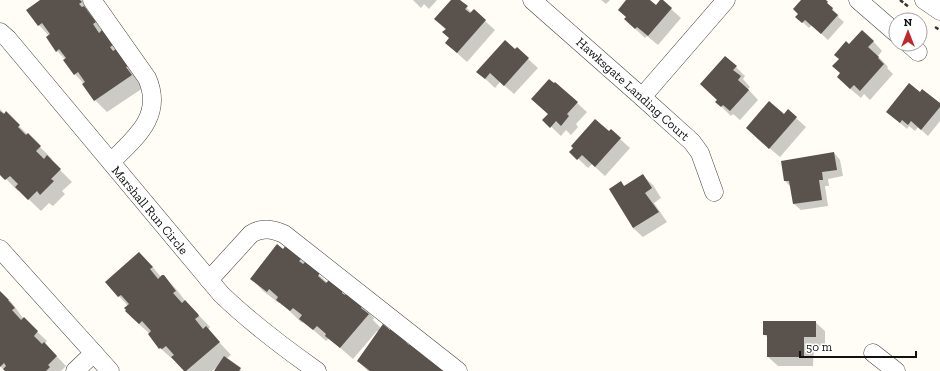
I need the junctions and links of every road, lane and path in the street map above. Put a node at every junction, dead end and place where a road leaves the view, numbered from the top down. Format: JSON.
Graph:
{"nodes":[{"id":1,"x":92,"y":0,"type":"edge"},
{"id":2,"x":532,"y":0,"type":"edge"},
{"id":3,"x":726,"y":0,"type":"edge"},
{"id":4,"x":858,"y":0,"type":"edge"},
{"id":5,"x":924,"y":0,"type":"edge"},
{"id":6,"x":940,"y":11,"type":"edge"},
{"id":7,"x":888,"y":26,"type":"edge"},
{"id":8,"x":0,"y":32,"type":"edge"},
{"id":9,"x":642,"y":96,"type":"junction"},
{"id":10,"x":110,"y":162,"type":"junction"},
{"id":11,"x":714,"y":192,"type":"dead end"},
{"id":12,"x":0,"y":249,"type":"edge"},
{"id":13,"x":210,"y":280,"type":"junction"},
{"id":14,"x":94,"y":353,"type":"junction"},
{"id":15,"x":873,"y":353,"type":"dead end"},
{"id":16,"x":75,"y":371,"type":"edge"},
{"id":17,"x":109,"y":371,"type":"edge"},
{"id":18,"x":317,"y":371,"type":"edge"},
{"id":19,"x":458,"y":371,"type":"edge"},
{"id":20,"x":896,"y":371,"type":"edge"}],
"edges":[{"from":1,"to":10,"type":"street"},
{"from":2,"to":9,"type":"street","name":"Hawksgate Landing Court"},
{"from":3,"to":9,"type":"street"},
{"from":4,"to":7,"type":"street"},
{"from":5,"to":6,"type":"street"},
{"from":8,"to":10,"type":"street","name":"Marshall Run Circle"},
{"from":9,"to":11,"type":"street","name":"Hawksgate Landing Court"},
{"from":10,"to":13,"type":"street","name":"Marshall Run Circle"},
{"from":12,"to":14,"type":"street"},
{"from":13,"to":18,"type":"street","name":"Marshall Run Circle"},
{"from":13,"to":19,"type":"street"},
{"from":14,"to":16,"type":"street"},
{"from":14,"to":17,"type":"street"},
{"from":15,"to":20,"type":"street"}]}
